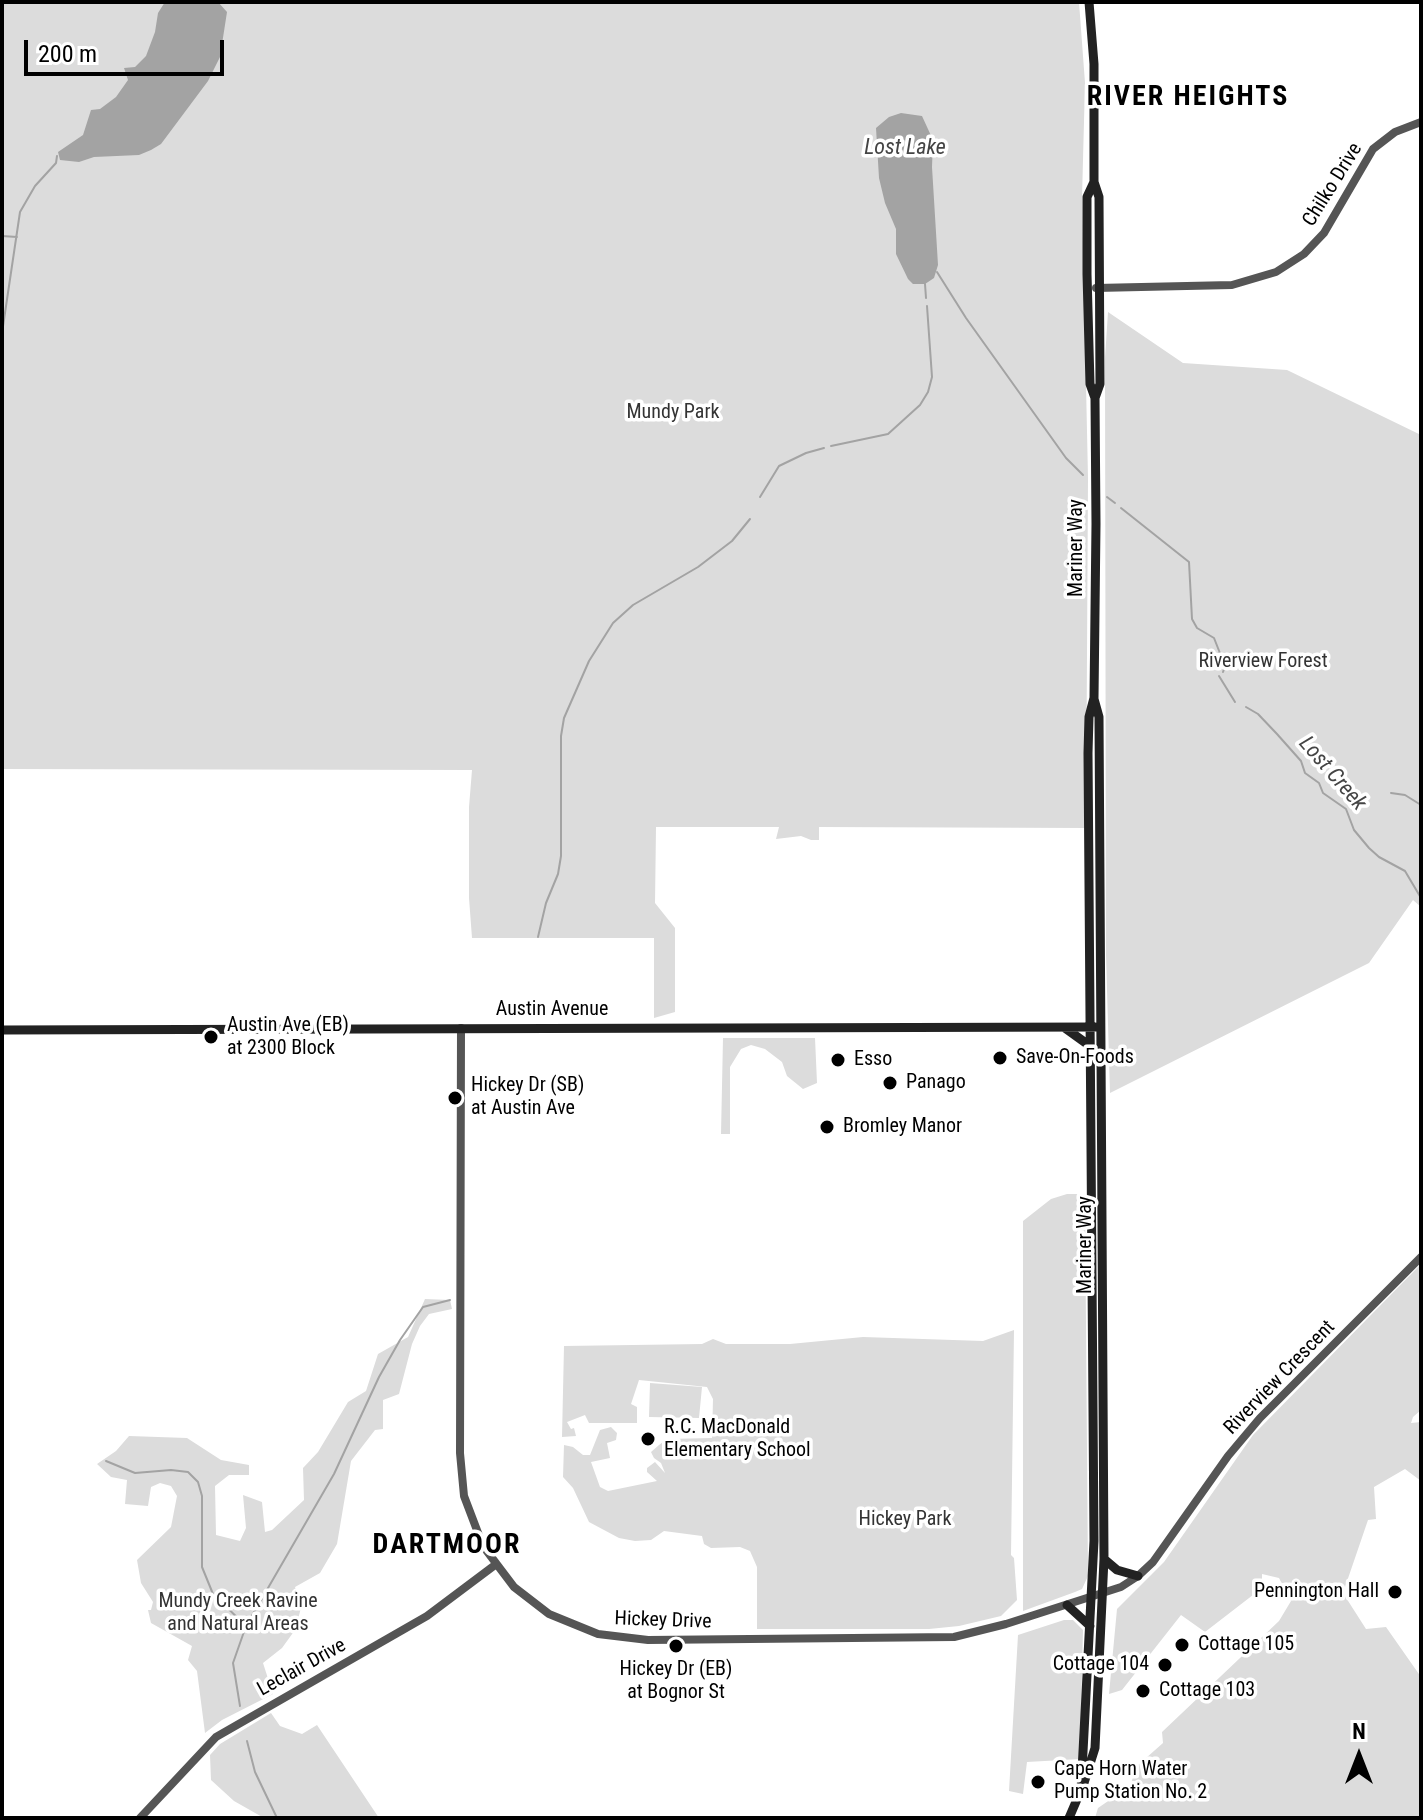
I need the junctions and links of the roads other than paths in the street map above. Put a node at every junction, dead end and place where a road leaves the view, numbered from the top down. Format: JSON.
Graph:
{"nodes":[{"id":1,"x":1089,"y":2,"type":"edge"},
{"id":2,"x":1421,"y":122,"type":"edge"},
{"id":3,"x":1094,"y":182,"type":"junction"},
{"id":4,"x":1087,"y":288,"type":"junction"},
{"id":5,"x":1099,"y":288,"type":"junction"},
{"id":6,"x":1095,"y":398,"type":"junction"},
{"id":7,"x":1094,"y":698,"type":"junction"},
{"id":8,"x":1089,"y":1009,"type":"junction"},
{"id":9,"x":1090,"y":1027,"type":"junction"},
{"id":10,"x":1101,"y":1027,"type":"junction"},
{"id":11,"x":461,"y":1028,"type":"junction"},
{"id":12,"x":1065,"y":1028,"type":"junction"},
{"id":13,"x":2,"y":1030,"type":"edge"},
{"id":14,"x":1090,"y":1046,"type":"junction"},
{"id":15,"x":1421,"y":1257,"type":"edge"},
{"id":16,"x":1104,"y":1559,"type":"junction"},
{"id":17,"x":495,"y":1565,"type":"junction"},
{"id":18,"x":1138,"y":1576,"type":"junction"},
{"id":19,"x":1103,"y":1593,"type":"junction"},
{"id":20,"x":1092,"y":1597,"type":"junction"},
{"id":21,"x":1067,"y":1605,"type":"junction"},
{"id":22,"x":1090,"y":1626,"type":"junction"},
{"id":23,"x":1081,"y":1790,"type":"junction"},
{"id":24,"x":140,"y":1818,"type":"edge"},
{"id":25,"x":1069,"y":1818,"type":"edge"}],
"edges":[{"from":1,"to":3,"type":"main road","name":"Mariner Way"},
{"from":2,"to":5,"type":"street","name":"Chilko Drive"},
{"from":3,"to":4,"type":"main road","name":"Mariner Way"},
{"from":3,"to":5,"type":"main road","name":"Mariner Way"},
{"from":4,"to":5,"type":"street","name":"Chilko Drive"},
{"from":4,"to":6,"type":"main road","name":"Mariner Way"},
{"from":5,"to":6,"type":"main road","name":"Mariner Way"},
{"from":6,"to":7,"type":"main road","name":"Mariner Way"},
{"from":7,"to":8,"type":"main road","name":"Mariner Way"},
{"from":7,"to":10,"type":"main road","name":"Mariner Way"},
{"from":8,"to":9,"type":"main road","name":"Mariner Way"},
{"from":8,"to":12,"type":"main road"},
{"from":9,"to":10,"type":"main road","name":"Austin Avenue"},
{"from":9,"to":12,"type":"main road","name":"Austin Avenue"},
{"from":9,"to":14,"type":"main road","name":"Mariner Way"},
{"from":10,"to":16,"type":"main road","name":"Mariner Way"},
{"from":11,"to":12,"type":"main road","name":"Austin Avenue"},
{"from":11,"to":13,"type":"main road","name":"Austin Avenue"},
{"from":11,"to":17,"type":"street","name":"Hickey Drive"},
{"from":12,"to":14,"type":"main road"},
{"from":14,"to":20,"type":"main road","name":"Mariner Way"},
{"from":15,"to":18,"type":"street","name":"Riverview Crescent"},
{"from":16,"to":18,"type":"main road"},
{"from":16,"to":19,"type":"main road","name":"Mariner Way"},
{"from":17,"to":21,"type":"street","name":"Hickey Drive"},
{"from":17,"to":24,"type":"street","name":"Leclair Drive"},
{"from":18,"to":19,"type":"street","name":"Riverview Crescent"},
{"from":19,"to":20,"type":"street","name":"Hickey Drive"},
{"from":19,"to":23,"type":"main road","name":"Mariner Way"},
{"from":20,"to":21,"type":"street","name":"Hickey Drive"},
{"from":20,"to":22,"type":"main road","name":"Mariner Way"},
{"from":21,"to":22,"type":"main road"},
{"from":22,"to":23,"type":"main road","name":"Mariner Way"},
{"from":23,"to":25,"type":"main road","name":"Mariner Way"}]}
